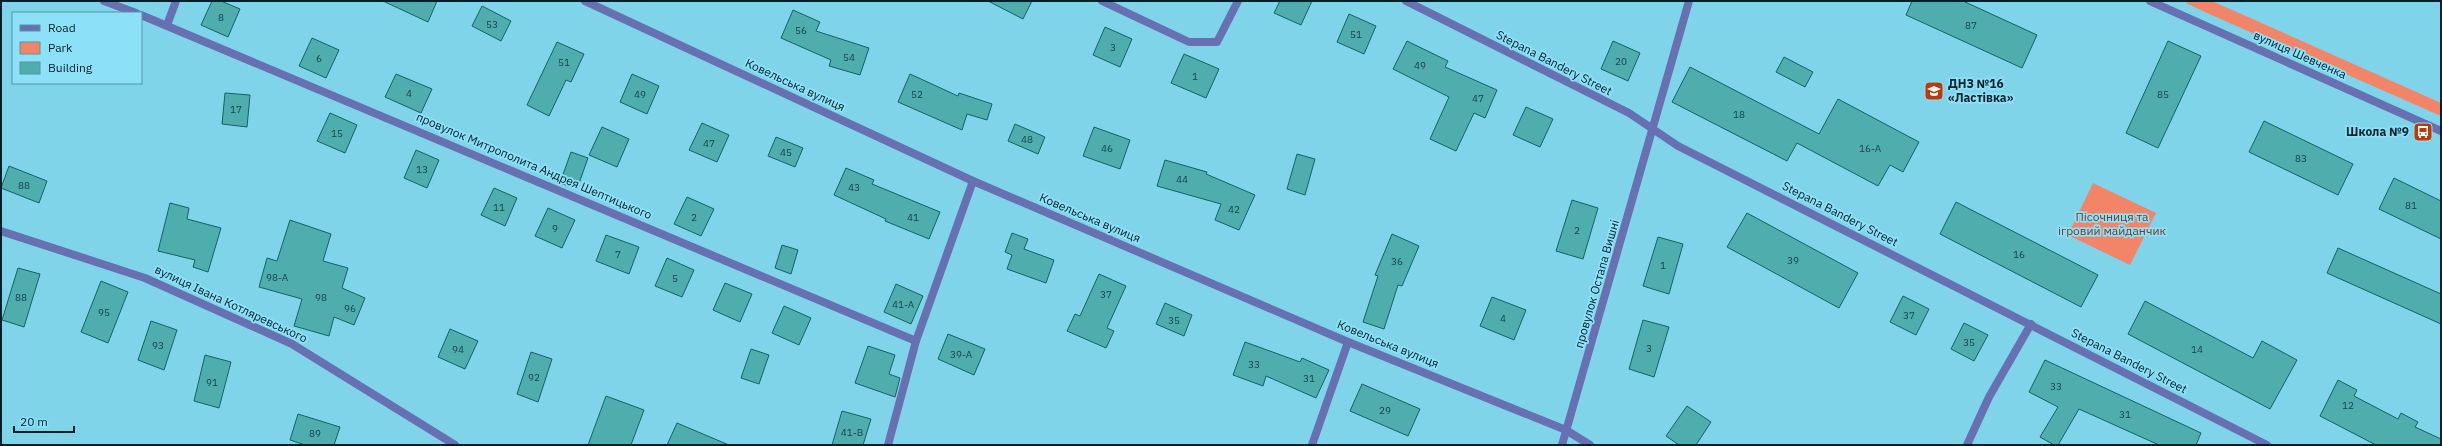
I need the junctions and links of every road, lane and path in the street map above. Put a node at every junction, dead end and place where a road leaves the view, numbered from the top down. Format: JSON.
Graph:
{"nodes":[{"id":1,"x":104,"y":1,"type":"edge"},
{"id":2,"x":176,"y":1,"type":"edge"},
{"id":3,"x":585,"y":1,"type":"edge"},
{"id":4,"x":1102,"y":1,"type":"edge"},
{"id":5,"x":1238,"y":1,"type":"edge"},
{"id":6,"x":1406,"y":1,"type":"edge"},
{"id":7,"x":1689,"y":1,"type":"edge"},
{"id":8,"x":2150,"y":1,"type":"edge"},
{"id":9,"x":133,"y":12,"type":"edge"},
{"id":10,"x":142,"y":15,"type":"edge"},
{"id":11,"x":167,"y":25,"type":"junction"},
{"id":12,"x":1653,"y":130,"type":"junction"},
{"id":13,"x":2441,"y":131,"type":"edge"},
{"id":14,"x":973,"y":181,"type":"junction"},
{"id":15,"x":1,"y":231,"type":"edge"},
{"id":16,"x":2031,"y":324,"type":"junction"},
{"id":17,"x":916,"y":341,"type":"junction"},
{"id":18,"x":1348,"y":342,"type":"junction"},
{"id":19,"x":1566,"y":430,"type":"junction"},
{"id":20,"x":455,"y":445,"type":"edge"},
{"id":21,"x":888,"y":445,"type":"edge"},
{"id":22,"x":1312,"y":445,"type":"edge"},
{"id":23,"x":1562,"y":445,"type":"edge"},
{"id":24,"x":1590,"y":445,"type":"edge"},
{"id":25,"x":1968,"y":445,"type":"edge"},
{"id":26,"x":2267,"y":445,"type":"edge"}],
"edges":[{"from":1,"to":9,"type":"street"},
{"from":2,"to":11,"type":"street"},
{"from":3,"to":14,"type":"street","name":"Ковельська вулиця"},
{"from":4,"to":5,"type":"street"},
{"from":6,"to":12,"type":"street","name":"Stepana Bandery Street"},
{"from":7,"to":12,"type":"street","name":"провулок Остапа Вишні"},
{"from":8,"to":13,"type":"street","name":"вулиця Шевченка"},
{"from":10,"to":11,"type":"street","name":"провулок Митрополита Андрея Шептицького"},
{"from":11,"to":17,"type":"street","name":"провулок Митрополита Андрея Шептицького"},
{"from":12,"to":16,"type":"street","name":"Stepana Bandery Street"},
{"from":12,"to":19,"type":"street","name":"провулок Остапа Вишні"},
{"from":14,"to":17,"type":"street"},
{"from":14,"to":18,"type":"street","name":"Ковельська вулиця"},
{"from":15,"to":20,"type":"street","name":"вулиця Івана Котляревського"},
{"from":16,"to":25,"type":"street"},
{"from":16,"to":26,"type":"street","name":"Stepana Bandery Street"},
{"from":17,"to":21,"type":"street"},
{"from":18,"to":19,"type":"street","name":"Ковельська вулиця"},
{"from":18,"to":22,"type":"street"},
{"from":19,"to":23,"type":"street","name":"провулок Остапа Вишні"},
{"from":19,"to":24,"type":"street","name":"Ковельська вулиця"}]}
